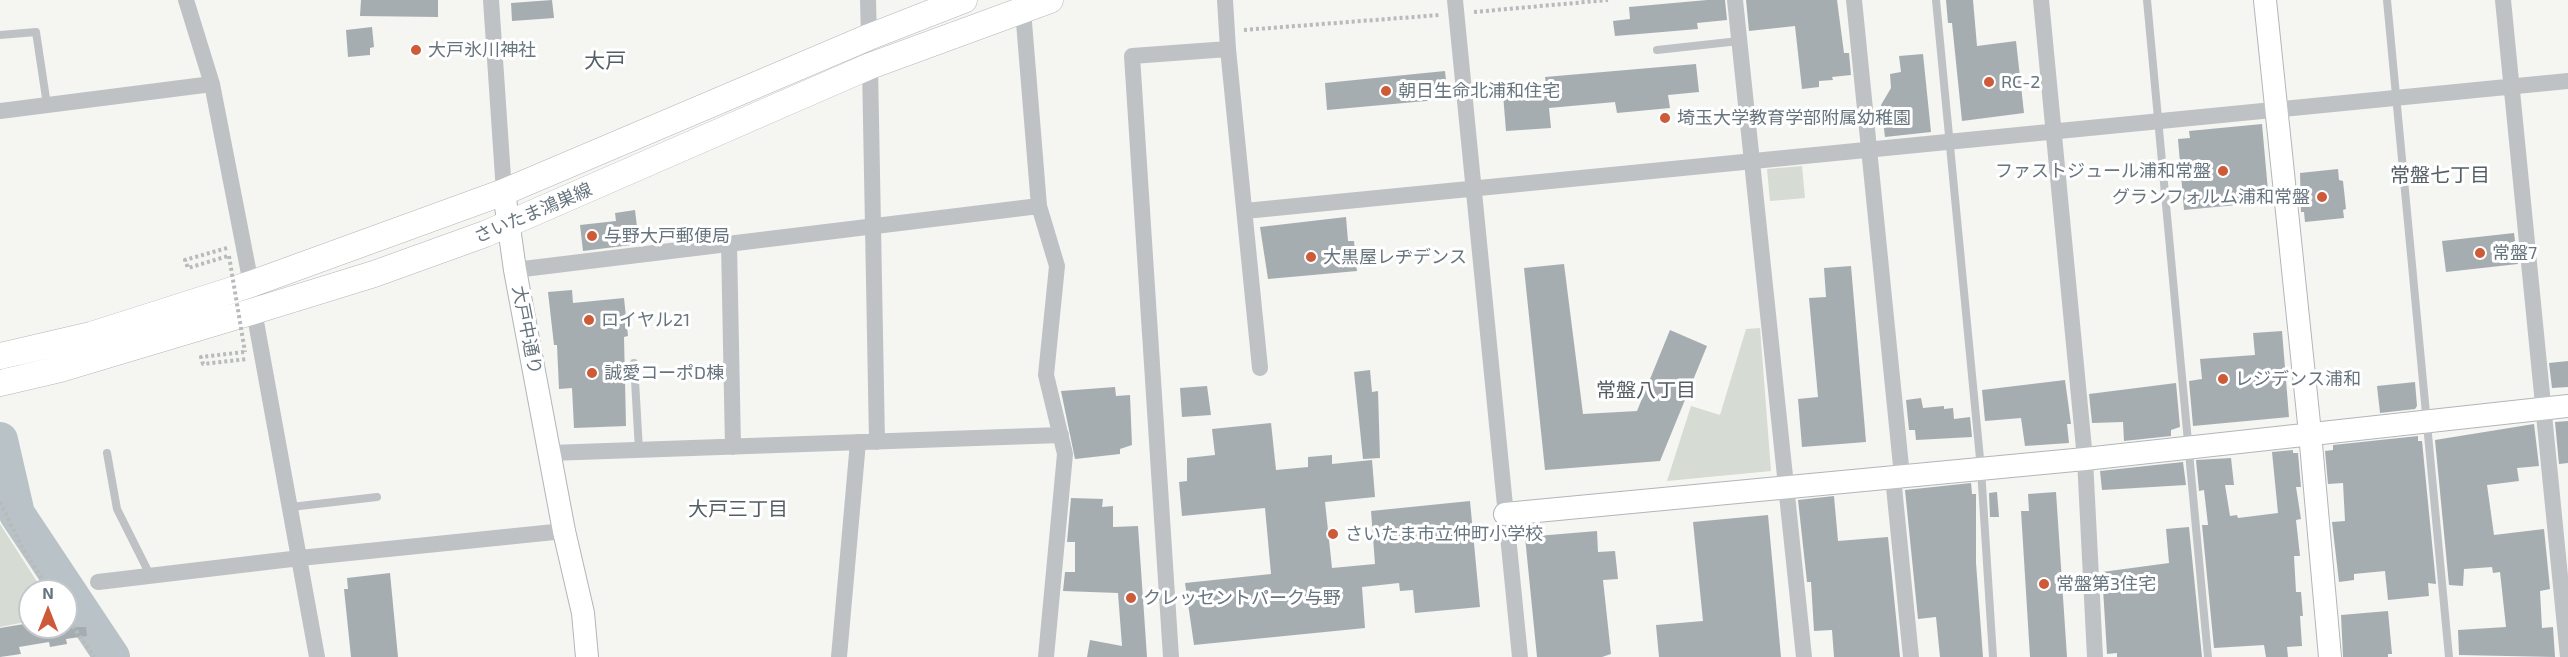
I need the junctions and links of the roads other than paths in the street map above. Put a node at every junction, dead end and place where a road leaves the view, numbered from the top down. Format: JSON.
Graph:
{"nodes":[{"id":1,"x":186,"y":0,"type":"edge"},
{"id":2,"x":491,"y":0,"type":"edge"},
{"id":3,"x":868,"y":0,"type":"edge"},
{"id":4,"x":964,"y":0,"type":"edge"},
{"id":5,"x":1050,"y":0,"type":"edge"},
{"id":6,"x":1225,"y":0,"type":"edge"},
{"id":7,"x":1735,"y":0,"type":"edge"},
{"id":8,"x":1854,"y":0,"type":"edge"},
{"id":9,"x":1936,"y":0,"type":"edge"},
{"id":10,"x":2041,"y":0,"type":"edge"},
{"id":11,"x":2147,"y":0,"type":"edge"},
{"id":12,"x":2265,"y":0,"type":"edge"},
{"id":13,"x":2387,"y":0,"type":"edge"},
{"id":14,"x":2503,"y":0,"type":"edge"},
{"id":15,"x":1454,"y":7,"type":"edge"},
{"id":16,"x":1023,"y":10,"type":"junction"},
{"id":17,"x":0,"y":35,"type":"edge"},
{"id":18,"x":869,"y":37,"type":"junction"},
{"id":19,"x":1739,"y":41,"type":"junction"},
{"id":20,"x":1228,"y":49,"type":"junction"},
{"id":21,"x":1657,"y":50,"type":"dead end"},
{"id":22,"x":870,"y":66,"type":"junction"},
{"id":23,"x":2568,"y":81,"type":"edge"},
{"id":24,"x":212,"y":84,"type":"junction"},
{"id":25,"x":2511,"y":86,"type":"junction"},
{"id":26,"x":2396,"y":98,"type":"junction"},
{"id":27,"x":47,"y":105,"type":"junction"},
{"id":28,"x":2276,"y":109,"type":"junction"},
{"id":29,"x":0,"y":111,"type":"edge"},
{"id":30,"x":2158,"y":121,"type":"junction"},
{"id":31,"x":2052,"y":132,"type":"junction"},
{"id":32,"x":1950,"y":141,"type":"junction"},
{"id":33,"x":1870,"y":149,"type":"junction"},
{"id":34,"x":1754,"y":162,"type":"junction"},
{"id":35,"x":1473,"y":188,"type":"junction"},
{"id":36,"x":504,"y":192,"type":"junction"},
{"id":37,"x":1039,"y":206,"type":"junction"},
{"id":38,"x":1245,"y":211,"type":"junction"},
{"id":39,"x":508,"y":225,"type":"junction"},
{"id":40,"x":873,"y":226,"type":"junction"},
{"id":41,"x":729,"y":244,"type":"junction"},
{"id":42,"x":515,"y":270,"type":"junction"},
{"id":43,"x":251,"y":284,"type":"junction"},
{"id":44,"x":254,"y":311,"type":"junction"},
{"id":45,"x":0,"y":356,"type":"edge"},
{"id":46,"x":634,"y":363,"type":"dead end"},
{"id":47,"x":1260,"y":368,"type":"dead end"},
{"id":48,"x":0,"y":383,"type":"edge"},
{"id":49,"x":2568,"y":406,"type":"edge"},
{"id":50,"x":2544,"y":408,"type":"junction"},
{"id":51,"x":2428,"y":420,"type":"junction"},
{"id":52,"x":2310,"y":433,"type":"junction"},
{"id":53,"x":1061,"y":435,"type":"junction"},
{"id":54,"x":858,"y":442,"type":"junction"},
{"id":55,"x":877,"y":442,"type":"junction"},
{"id":56,"x":2189,"y":446,"type":"junction"},
{"id":57,"x":733,"y":447,"type":"junction"},
{"id":58,"x":639,"y":450,"type":"junction"},
{"id":59,"x":107,"y":453,"type":"dead end"},
{"id":60,"x":550,"y":453,"type":"junction"},
{"id":61,"x":2085,"y":459,"type":"junction"},
{"id":62,"x":1981,"y":469,"type":"junction"},
{"id":63,"x":1898,"y":476,"type":"junction"},
{"id":64,"x":1786,"y":487,"type":"junction"},
{"id":65,"x":377,"y":497,"type":"dead end"},
{"id":66,"x":291,"y":507,"type":"junction"},
{"id":67,"x":1505,"y":514,"type":"junction"},
{"id":68,"x":564,"y":531,"type":"junction"},
{"id":69,"x":300,"y":558,"type":"junction"},
{"id":70,"x":150,"y":575,"type":"junction"},
{"id":71,"x":98,"y":582,"type":"dead end"},
{"id":72,"x":317,"y":657,"type":"edge"},
{"id":73,"x":587,"y":657,"type":"edge"},
{"id":74,"x":839,"y":657,"type":"edge"},
{"id":75,"x":1046,"y":657,"type":"edge"},
{"id":76,"x":1171,"y":657,"type":"edge"},
{"id":77,"x":1520,"y":657,"type":"edge"},
{"id":78,"x":1804,"y":657,"type":"edge"},
{"id":79,"x":1911,"y":657,"type":"edge"},
{"id":80,"x":1993,"y":657,"type":"edge"},
{"id":81,"x":2095,"y":657,"type":"edge"},
{"id":82,"x":2208,"y":657,"type":"edge"},
{"id":83,"x":2330,"y":657,"type":"edge"},
{"id":84,"x":2449,"y":657,"type":"edge"},
{"id":85,"x":2568,"y":657,"type":"edge"}],
"edges":[{"from":1,"to":24,"type":"street"},
{"from":2,"to":36,"type":"street","name":"大戸中通り"},
{"from":3,"to":18,"type":"street"},
{"from":4,"to":18,"type":"main road","name":"さいたま鴻巣線"},
{"from":5,"to":16,"type":"main road","name":"さいたま鴻巣線"},
{"from":6,"to":20,"type":"street"},
{"from":7,"to":19,"type":"street"},
{"from":8,"to":33,"type":"street"},
{"from":9,"to":32,"type":"lane"},
{"from":10,"to":31,"type":"street"},
{"from":11,"to":30,"type":"lane"},
{"from":12,"to":28,"type":"street"},
{"from":13,"to":26,"type":"lane"},
{"from":14,"to":25,"type":"street"},
{"from":15,"to":35,"type":"street"},
{"from":16,"to":22,"type":"main road","name":"さいたま鴻巣線"},
{"from":16,"to":37,"type":"street"},
{"from":17,"to":27,"type":"lane"},
{"from":18,"to":36,"type":"main road","name":"さいたま鴻巣線"},
{"from":19,"to":21,"type":"lane"},
{"from":19,"to":34,"type":"street"},
{"from":20,"to":38,"type":"street"},
{"from":20,"to":76,"type":"street"},
{"from":22,"to":39,"type":"main road","name":"さいたま鴻巣線"},
{"from":22,"to":40,"type":"street"},
{"from":23,"to":25,"type":"street"},
{"from":24,"to":27,"type":"street"},
{"from":24,"to":43,"type":"street"},
{"from":25,"to":26,"type":"street"},
{"from":25,"to":50,"type":"street"},
{"from":26,"to":28,"type":"street"},
{"from":26,"to":51,"type":"lane"},
{"from":27,"to":29,"type":"street"},
{"from":28,"to":30,"type":"street"},
{"from":28,"to":52,"type":"street"},
{"from":30,"to":31,"type":"street"},
{"from":30,"to":56,"type":"lane"},
{"from":31,"to":32,"type":"street"},
{"from":31,"to":61,"type":"street"},
{"from":32,"to":33,"type":"street"},
{"from":32,"to":62,"type":"lane"},
{"from":33,"to":34,"type":"street"},
{"from":33,"to":63,"type":"street"},
{"from":34,"to":35,"type":"street"},
{"from":34,"to":64,"type":"street"},
{"from":35,"to":38,"type":"street"},
{"from":35,"to":67,"type":"street"},
{"from":36,"to":39,"type":"street","name":"大戸中通り"},
{"from":36,"to":43,"type":"main road","name":"さいたま鴻巣線"},
{"from":37,"to":40,"type":"street"},
{"from":37,"to":53,"type":"street"},
{"from":38,"to":47,"type":"street"},
{"from":39,"to":42,"type":"street","name":"大戸中通り"},
{"from":39,"to":44,"type":"main road","name":"さいたま鴻巣線"},
{"from":40,"to":41,"type":"street"},
{"from":40,"to":55,"type":"street"},
{"from":41,"to":42,"type":"street"},
{"from":41,"to":57,"type":"street"},
{"from":42,"to":60,"type":"street","name":"大戸中通り"},
{"from":43,"to":45,"type":"main road","name":"さいたま鴻巣線"},
{"from":44,"to":48,"type":"main road","name":"さいたま鴻巣線"},
{"from":44,"to":66,"type":"street"},
{"from":46,"to":58,"type":"lane"},
{"from":49,"to":50,"type":"street"},
{"from":50,"to":51,"type":"street"},
{"from":50,"to":85,"type":"street"},
{"from":51,"to":52,"type":"street"},
{"from":51,"to":84,"type":"lane"},
{"from":52,"to":56,"type":"street"},
{"from":52,"to":83,"type":"street"},
{"from":53,"to":55,"type":"street"},
{"from":53,"to":75,"type":"street"},
{"from":54,"to":55,"type":"street"},
{"from":54,"to":57,"type":"street"},
{"from":54,"to":74,"type":"street"},
{"from":56,"to":61,"type":"street"},
{"from":56,"to":82,"type":"lane"},
{"from":57,"to":58,"type":"street"},
{"from":58,"to":60,"type":"street"},
{"from":59,"to":70,"type":"lane"},
{"from":60,"to":68,"type":"street","name":"大戸中通り"},
{"from":61,"to":62,"type":"street"},
{"from":61,"to":81,"type":"street"},
{"from":62,"to":63,"type":"street"},
{"from":62,"to":80,"type":"lane"},
{"from":63,"to":64,"type":"street"},
{"from":63,"to":79,"type":"street"},
{"from":64,"to":67,"type":"street"},
{"from":64,"to":78,"type":"street"},
{"from":65,"to":66,"type":"lane"},
{"from":66,"to":69,"type":"street"},
{"from":67,"to":77,"type":"street"},
{"from":68,"to":69,"type":"street"},
{"from":68,"to":73,"type":"street","name":"大戸中通り"},
{"from":69,"to":70,"type":"street"},
{"from":69,"to":72,"type":"street"},
{"from":70,"to":71,"type":"street"}]}
